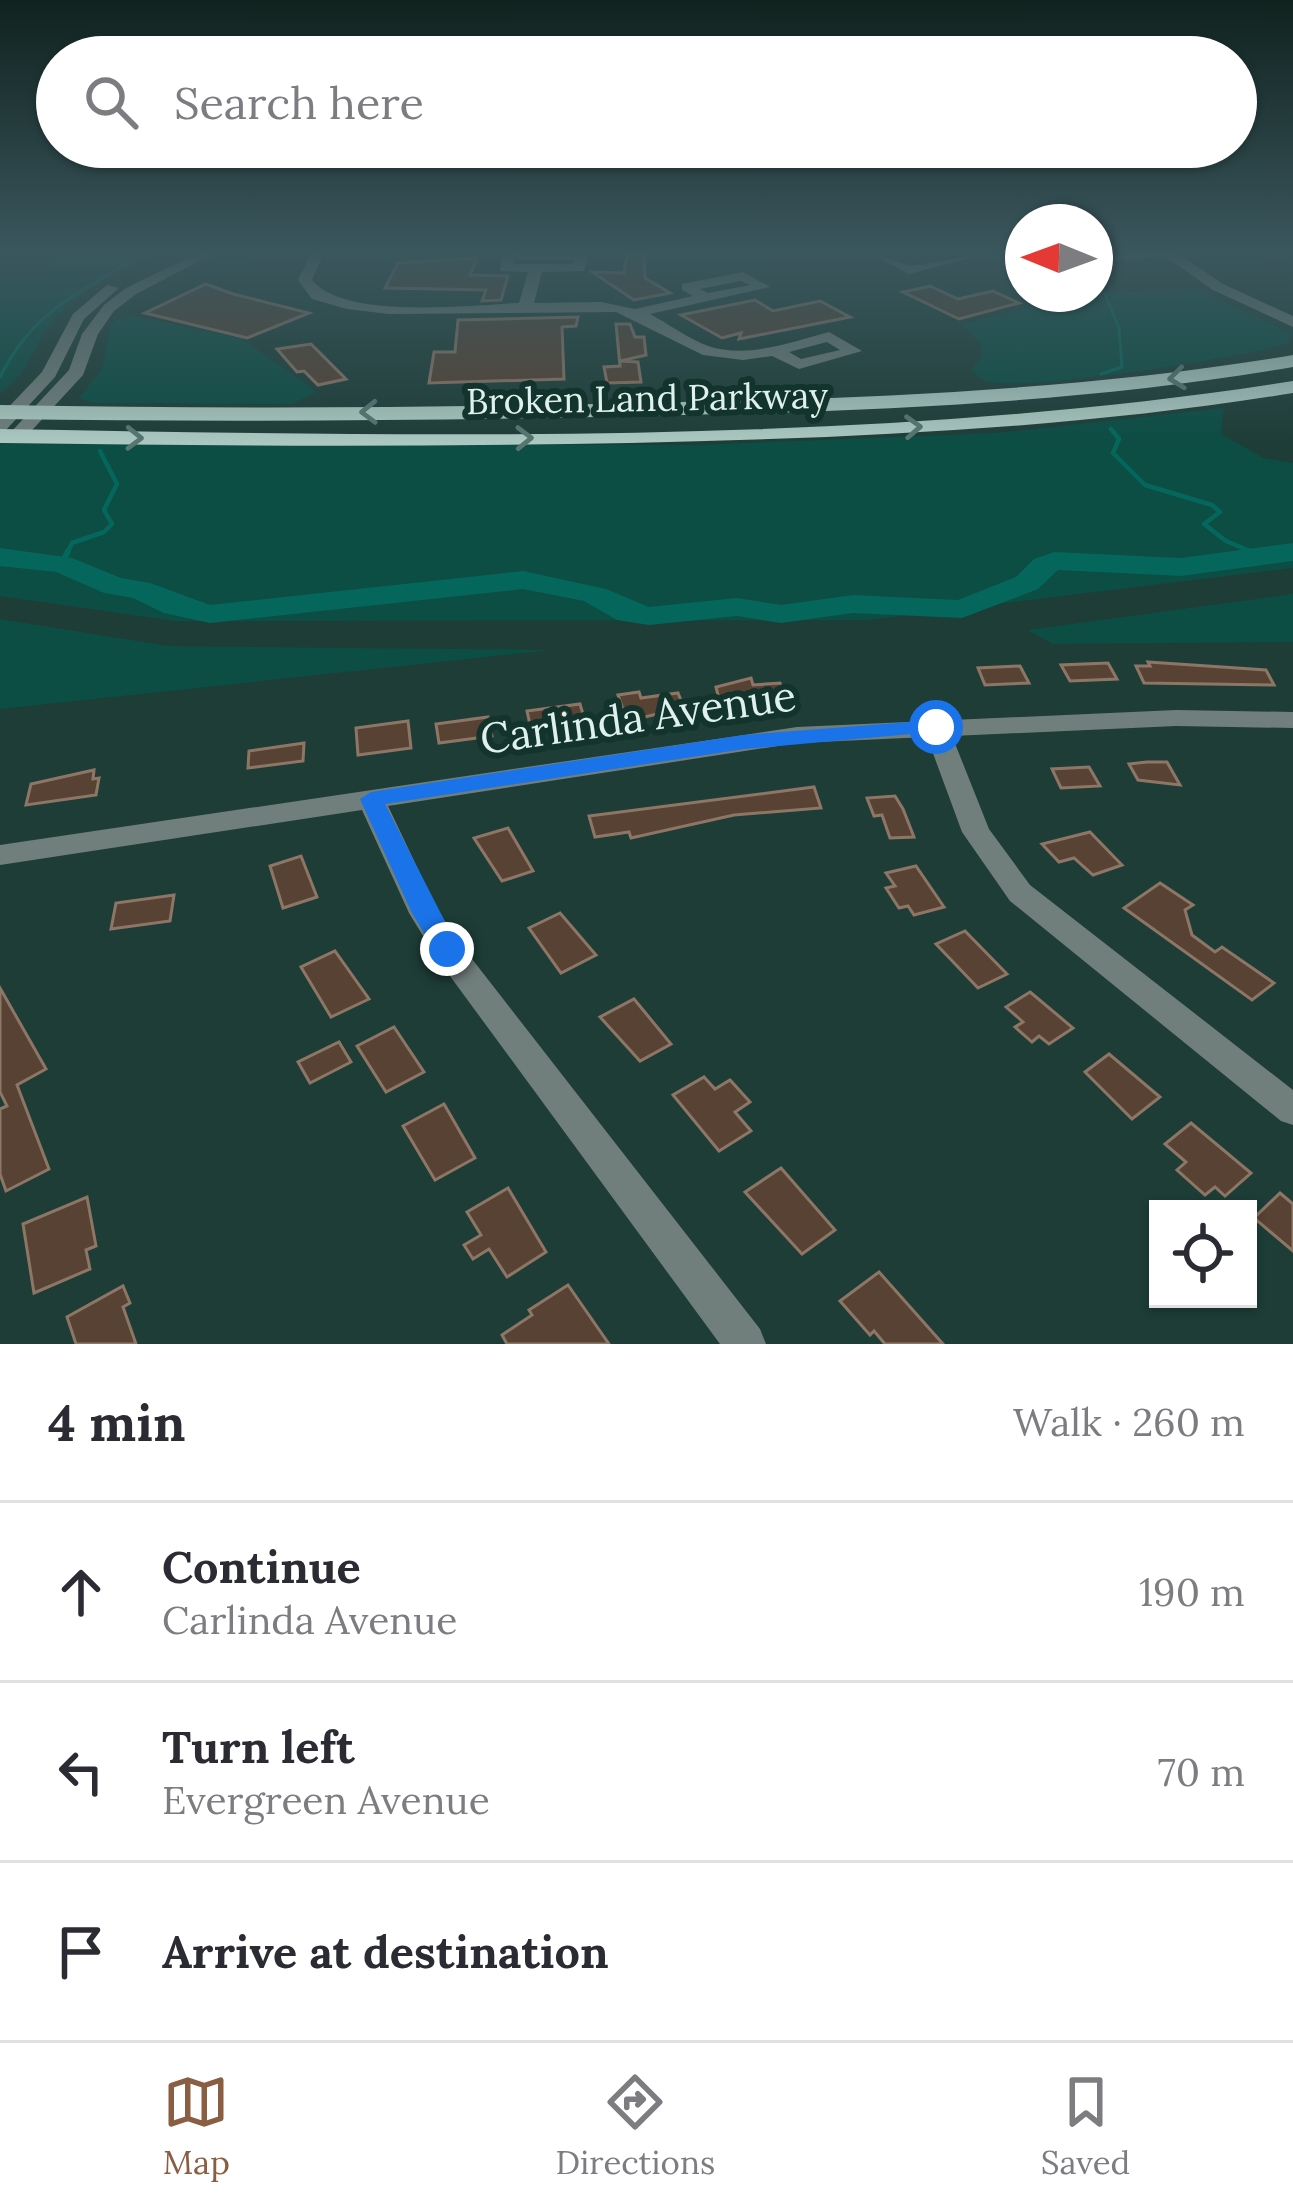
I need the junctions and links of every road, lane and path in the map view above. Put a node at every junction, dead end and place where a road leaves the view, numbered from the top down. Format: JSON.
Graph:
{"nodes":[{"id":1,"x":79,"y":318,"type":"edge"},
{"id":2,"x":103,"y":318,"type":"edge"},
{"id":3,"x":648,"y":318,"type":"edge"},
{"id":4,"x":774,"y":350,"type":"dead end"},
{"id":5,"x":1293,"y":361,"type":"edge"},
{"id":6,"x":1293,"y":387,"type":"edge"},
{"id":7,"x":41,"y":413,"type":"junction"},
{"id":8,"x":6,"y":424,"type":"edge"},
{"id":9,"x":1293,"y":720,"type":"edge"},
{"id":10,"x":936,"y":727,"type":"junction"},
{"id":11,"x":371,"y":799,"type":"junction"},
{"id":12,"x":0,"y":855,"type":"edge"},
{"id":13,"x":1293,"y":1110,"type":"edge"},
{"id":14,"x":745,"y":1344,"type":"edge"}],
"edges":[{"from":1,"to":8,"type":"street"},
{"from":2,"to":7,"type":"street"},
{"from":3,"to":4,"type":"street"},
{"from":5,"to":7,"type":"main road","name":"Broken Land Parkway","one_way":true},
{"from":8,"to":6,"type":"main road","name":"Broken Land Parkway","one_way":true},
{"from":7,"to":8,"type":"main road","name":"Broken Land Parkway"},
{"from":9,"to":10,"type":"street","name":"Carlinda Avenue"},
{"from":10,"to":11,"type":"street","name":"Carlinda Avenue"},
{"from":10,"to":13,"type":"street"},
{"from":11,"to":12,"type":"street","name":"Carlinda Avenue"},
{"from":11,"to":14,"type":"street"}]}
